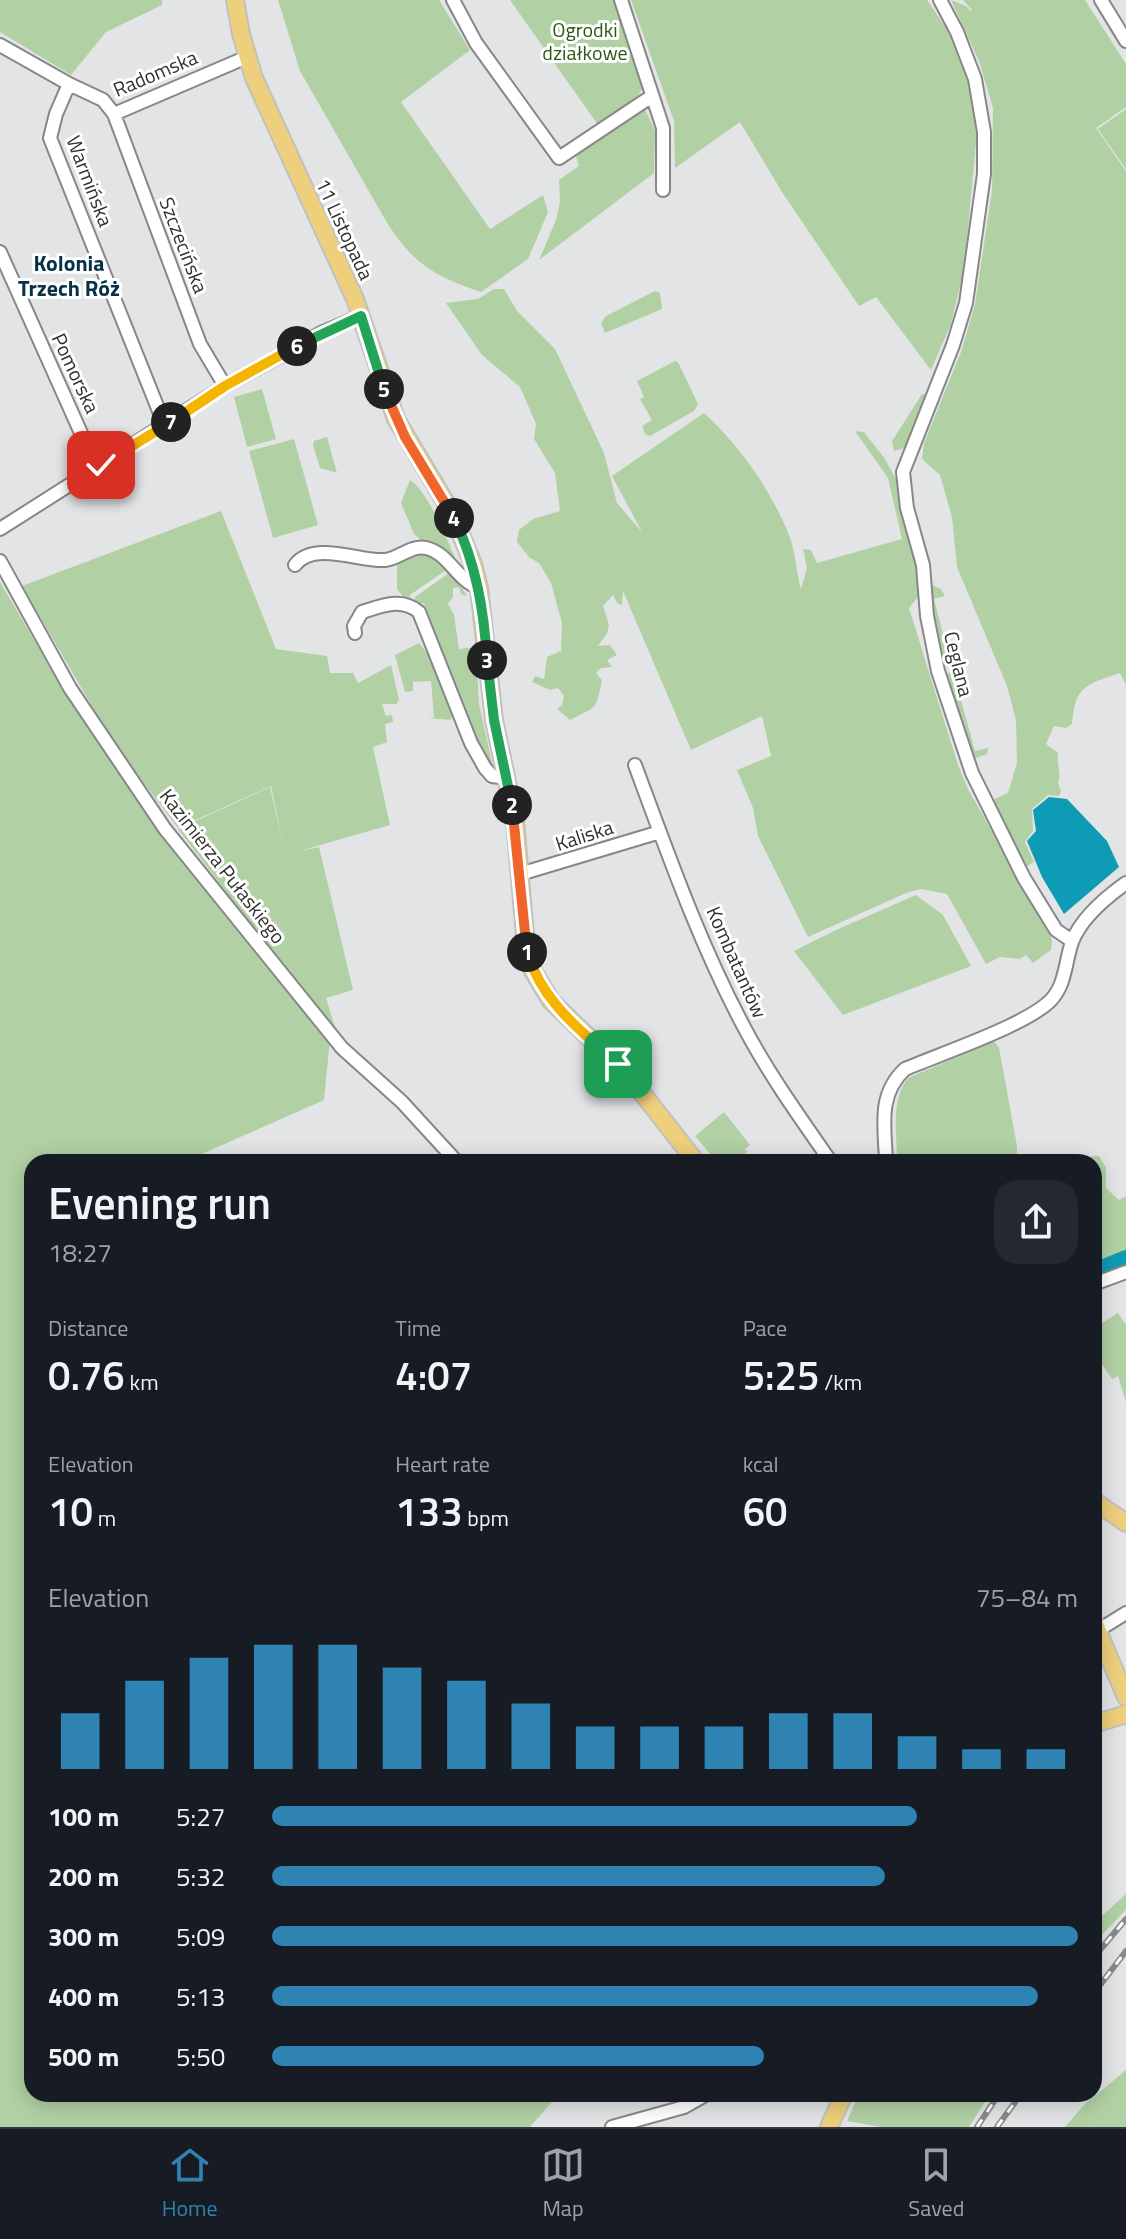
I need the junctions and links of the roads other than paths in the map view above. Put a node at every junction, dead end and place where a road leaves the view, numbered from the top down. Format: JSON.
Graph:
{"nodes":[{"id":1,"x":235,"y":0,"type":"edge"},
{"id":2,"x":453,"y":0,"type":"edge"},
{"id":3,"x":621,"y":0,"type":"edge"},
{"id":4,"x":940,"y":0,"type":"edge"},
{"id":5,"x":1101,"y":0,"type":"edge"},
{"id":6,"x":1126,"y":41,"type":"edge"},
{"id":7,"x":0,"y":45,"type":"edge"},
{"id":8,"x":247,"y":57,"type":"junction"},
{"id":9,"x":69,"y":84,"type":"junction"},
{"id":10,"x":652,"y":96,"type":"junction"},
{"id":11,"x":114,"y":114,"type":"junction"},
{"id":12,"x":663,"y":190,"type":"dead end"},
{"id":13,"x":0,"y":252,"type":"edge"},
{"id":14,"x":361,"y":316,"type":"junction"},
{"id":15,"x":225,"y":386,"type":"junction"},
{"id":16,"x":165,"y":426,"type":"junction"},
{"id":17,"x":101,"y":465,"type":"junction"},
{"id":18,"x":0,"y":529,"type":"edge"},
{"id":19,"x":0,"y":561,"type":"edge"},
{"id":20,"x":295,"y":565,"type":"dead end"},
{"id":21,"x":479,"y":588,"type":"junction"},
{"id":22,"x":355,"y":633,"type":"dead end"},
{"id":23,"x":635,"y":765,"type":"dead end"},
{"id":24,"x":507,"y":778,"type":"junction"},
{"id":25,"x":660,"y":832,"type":"junction"},
{"id":26,"x":520,"y":874,"type":"junction"},
{"id":27,"x":1126,"y":883,"type":"edge"},
{"id":28,"x":1072,"y":941,"type":"junction"},
{"id":29,"x":450,"y":1154,"type":"edge"},
{"id":30,"x":690,"y":1154,"type":"edge"},
{"id":31,"x":826,"y":1154,"type":"edge"},
{"id":32,"x":886,"y":1154,"type":"edge"},
{"id":33,"x":1126,"y":1272,"type":"edge"},
{"id":34,"x":1102,"y":1281,"type":"edge"},
{"id":35,"x":1102,"y":1509,"type":"edge"},
{"id":36,"x":1126,"y":1523,"type":"edge"},
{"id":37,"x":1126,"y":1613,"type":"edge"},
{"id":38,"x":1102,"y":1623,"type":"edge"},
{"id":39,"x":1102,"y":1642,"type":"edge"},
{"id":40,"x":1126,"y":1697,"type":"edge"},
{"id":41,"x":1126,"y":1714,"type":"edge"},
{"id":42,"x":1102,"y":1722,"type":"edge"},
{"id":43,"x":695,"y":2102,"type":"edge"},
{"id":44,"x":840,"y":2102,"type":"edge"},
{"id":45,"x":612,"y":2127,"type":"edge"},
{"id":46,"x":829,"y":2127,"type":"edge"}],
"edges":[{"from":1,"to":8,"type":"main road","name":"11 Listopada"},
{"from":2,"to":10,"type":"street"},
{"from":3,"to":10,"type":"street"},
{"from":4,"to":28,"type":"street","name":"Ceglana"},
{"from":5,"to":6,"type":"street"},
{"from":7,"to":9,"type":"street","name":"Radomska"},
{"from":8,"to":11,"type":"street","name":"Radomska"},
{"from":8,"to":14,"type":"main road","name":"11 Listopada"},
{"from":9,"to":11,"type":"street","name":"Radomska"},
{"from":9,"to":16,"type":"street","name":"Warmińska"},
{"from":10,"to":12,"type":"street"},
{"from":11,"to":15,"type":"street","name":"Szczecińska"},
{"from":13,"to":17,"type":"street","name":"Pomorska"},
{"from":14,"to":15,"type":"street"},
{"from":14,"to":21,"type":"main road","name":"11 Listopada"},
{"from":15,"to":16,"type":"street"},
{"from":16,"to":17,"type":"street"},
{"from":17,"to":18,"type":"street"},
{"from":19,"to":29,"type":"street","name":"Kazimierza Pułaskiego"},
{"from":20,"to":21,"type":"street"},
{"from":21,"to":24,"type":"main road","name":"11 Listopada"},
{"from":22,"to":24,"type":"street"},
{"from":23,"to":25,"type":"street","name":"Kombatantów"},
{"from":24,"to":26,"type":"main road","name":"11 Listopada"},
{"from":25,"to":26,"type":"street","name":"Kaliska"},
{"from":25,"to":31,"type":"street","name":"Kombatantów"},
{"from":26,"to":30,"type":"main road","name":"11 Listopada"},
{"from":27,"to":28,"type":"street"},
{"from":28,"to":32,"type":"street"},
{"from":33,"to":34,"type":"street"},
{"from":35,"to":36,"type":"main road"},
{"from":37,"to":38,"type":"street"},
{"from":39,"to":40,"type":"main road"},
{"from":41,"to":42,"type":"main road"},
{"from":43,"to":45,"type":"street"},
{"from":44,"to":46,"type":"main road"}]}
